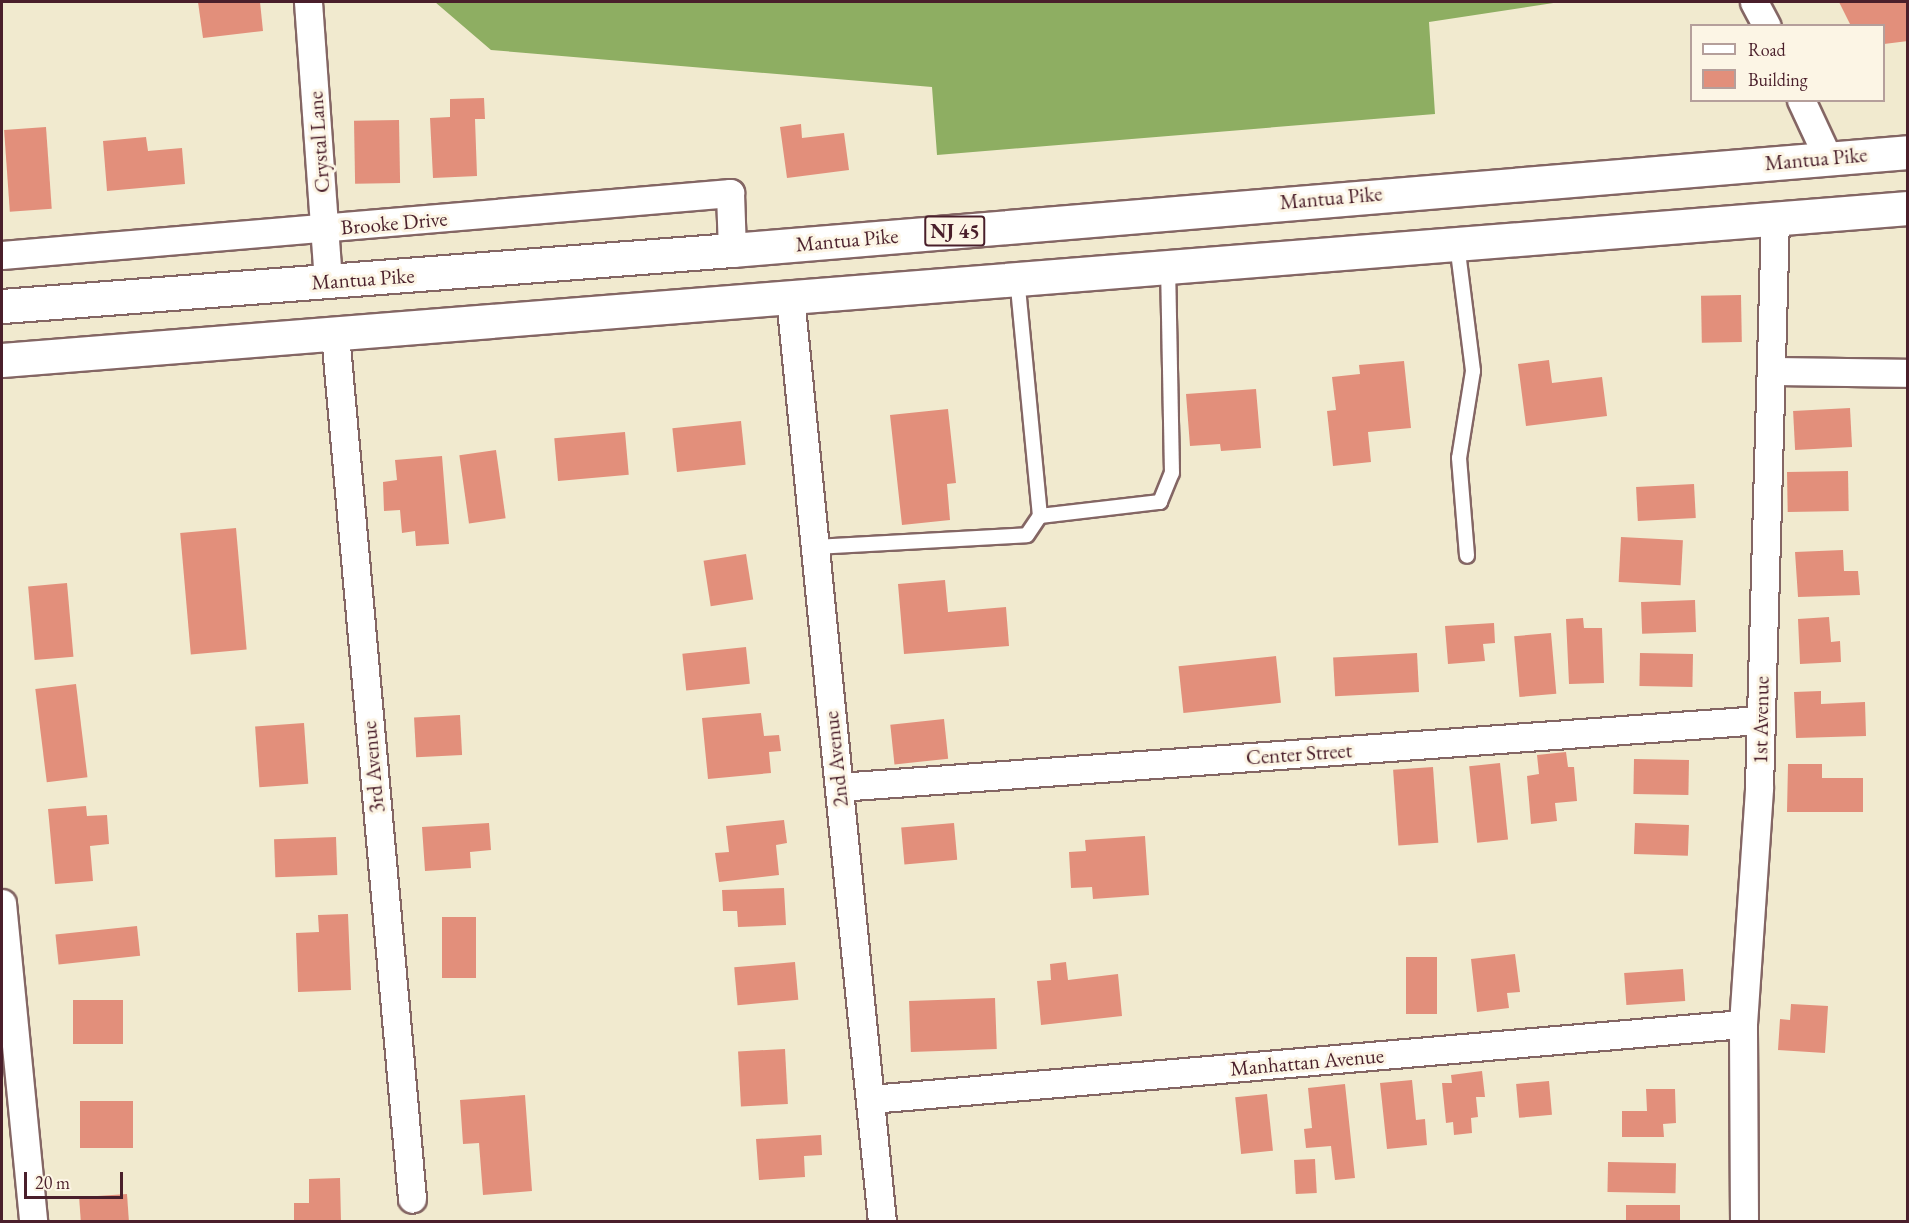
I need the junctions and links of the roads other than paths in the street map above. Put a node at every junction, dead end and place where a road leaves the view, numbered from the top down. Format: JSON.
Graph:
{"nodes":[{"id":1,"x":308,"y":2,"type":"edge"},
{"id":2,"x":1754,"y":2,"type":"edge"},
{"id":3,"x":1766,"y":24,"type":"edge"},
{"id":4,"x":1802,"y":102,"type":"edge"},
{"id":5,"x":1908,"y":152,"type":"edge"},
{"id":6,"x":1828,"y":158,"type":"junction"},
{"id":7,"x":1908,"y":208,"type":"edge"},
{"id":8,"x":1775,"y":219,"type":"junction"},
{"id":9,"x":326,"y":230,"type":"junction"},
{"id":10,"x":1457,"y":244,"type":"junction"},
{"id":11,"x":732,"y":250,"type":"junction"},
{"id":12,"x":2,"y":255,"type":"edge"},
{"id":13,"x":1168,"y":268,"type":"junction"},
{"id":14,"x":1017,"y":279,"type":"junction"},
{"id":15,"x":328,"y":282,"type":"junction"},
{"id":16,"x":790,"y":297,"type":"junction"},
{"id":17,"x":2,"y":306,"type":"edge"},
{"id":18,"x":335,"y":334,"type":"junction"},
{"id":19,"x":2,"y":360,"type":"edge"},
{"id":20,"x":1771,"y":371,"type":"junction"},
{"id":21,"x":1908,"y":373,"type":"edge"},
{"id":22,"x":1040,"y":516,"type":"junction"},
{"id":23,"x":815,"y":547,"type":"junction"},
{"id":24,"x":1467,"y":556,"type":"dead end"},
{"id":25,"x":1760,"y":720,"type":"junction"},
{"id":26,"x":838,"y":787,"type":"junction"},
{"id":27,"x":2,"y":903,"type":"edge"},
{"id":28,"x":1743,"y":1024,"type":"junction"},
{"id":29,"x":871,"y":1099,"type":"junction"},
{"id":30,"x":412,"y":1199,"type":"dead end"},
{"id":31,"x":33,"y":1221,"type":"edge"},
{"id":32,"x":882,"y":1221,"type":"edge"},
{"id":33,"x":1744,"y":1221,"type":"edge"}],
"edges":[{"from":1,"to":9,"type":"street","name":"Crystal Lane"},
{"from":2,"to":3,"type":"street"},
{"from":4,"to":6,"type":"street"},
{"from":5,"to":6,"type":"main road","name":"Mantua Pike","number":"NJ 45"},
{"from":6,"to":11,"type":"main road","name":"Mantua Pike","number":"NJ 45"},
{"from":7,"to":8,"type":"main road"},
{"from":8,"to":10,"type":"main road"},
{"from":8,"to":20,"type":"street","name":"1st Avenue"},
{"from":9,"to":11,"type":"street","name":"Brooke Drive"},
{"from":9,"to":12,"type":"street","name":"Brooke Drive"},
{"from":9,"to":15,"type":"street","name":"Crystal Lane"},
{"from":10,"to":13,"type":"main road"},
{"from":10,"to":24,"type":"lane"},
{"from":11,"to":15,"type":"main road","name":"Mantua Pike","number":"NJ 45"},
{"from":13,"to":14,"type":"main road"},
{"from":13,"to":22,"type":"lane"},
{"from":14,"to":16,"type":"main road"},
{"from":14,"to":22,"type":"lane"},
{"from":15,"to":17,"type":"main road","name":"Mantua Pike","number":"NJ 45"},
{"from":16,"to":18,"type":"main road"},
{"from":16,"to":23,"type":"street","name":"2nd Avenue"},
{"from":18,"to":19,"type":"main road"},
{"from":18,"to":30,"type":"street","name":"3rd Avenue"},
{"from":20,"to":21,"type":"street"},
{"from":20,"to":25,"type":"street","name":"1st Avenue"},
{"from":22,"to":23,"type":"lane"},
{"from":23,"to":26,"type":"street","name":"2nd Avenue"},
{"from":25,"to":26,"type":"street","name":"Center Street"},
{"from":25,"to":28,"type":"street","name":"1st Avenue"},
{"from":26,"to":29,"type":"street","name":"2nd Avenue"},
{"from":27,"to":31,"type":"street"},
{"from":28,"to":29,"type":"street","name":"Manhattan Avenue"},
{"from":28,"to":33,"type":"street","name":"1st Avenue"},
{"from":29,"to":32,"type":"street","name":"2nd Avenue"}]}
